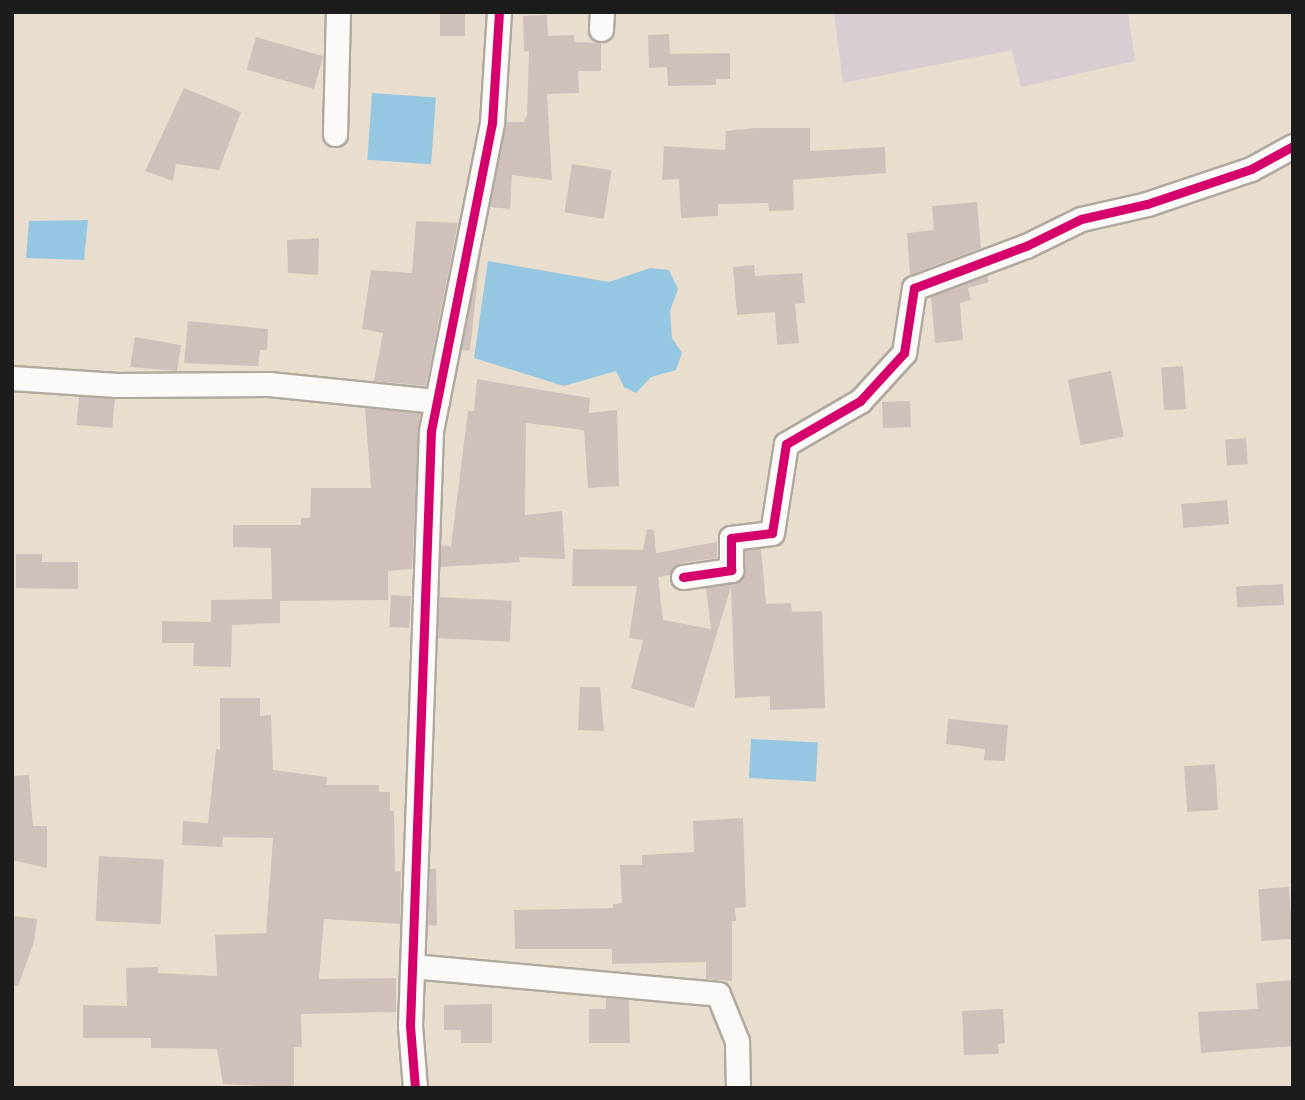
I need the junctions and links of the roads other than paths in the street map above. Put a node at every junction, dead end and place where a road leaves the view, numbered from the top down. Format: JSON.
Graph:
{"nodes":[{"id":1,"x":338,"y":12,"type":"edge"},
{"id":2,"x":499,"y":12,"type":"edge"},
{"id":3,"x":335,"y":134,"type":"dead end"},
{"id":4,"x":1293,"y":146,"type":"edge"},
{"id":5,"x":12,"y":378,"type":"edge"},
{"id":6,"x":437,"y":401,"type":"junction"},
{"id":7,"x":683,"y":577,"type":"dead end"},
{"id":8,"x":412,"y":966,"type":"junction"},
{"id":9,"x":415,"y":1088,"type":"edge"},
{"id":10,"x":738,"y":1088,"type":"edge"}],
"edges":[{"from":1,"to":3,"type":"street"},
{"from":2,"to":6,"type":"street"},
{"from":4,"to":7,"type":"street"},
{"from":5,"to":6,"type":"street"},
{"from":6,"to":8,"type":"street"},
{"from":8,"to":9,"type":"street"},
{"from":8,"to":10,"type":"street"}]}
